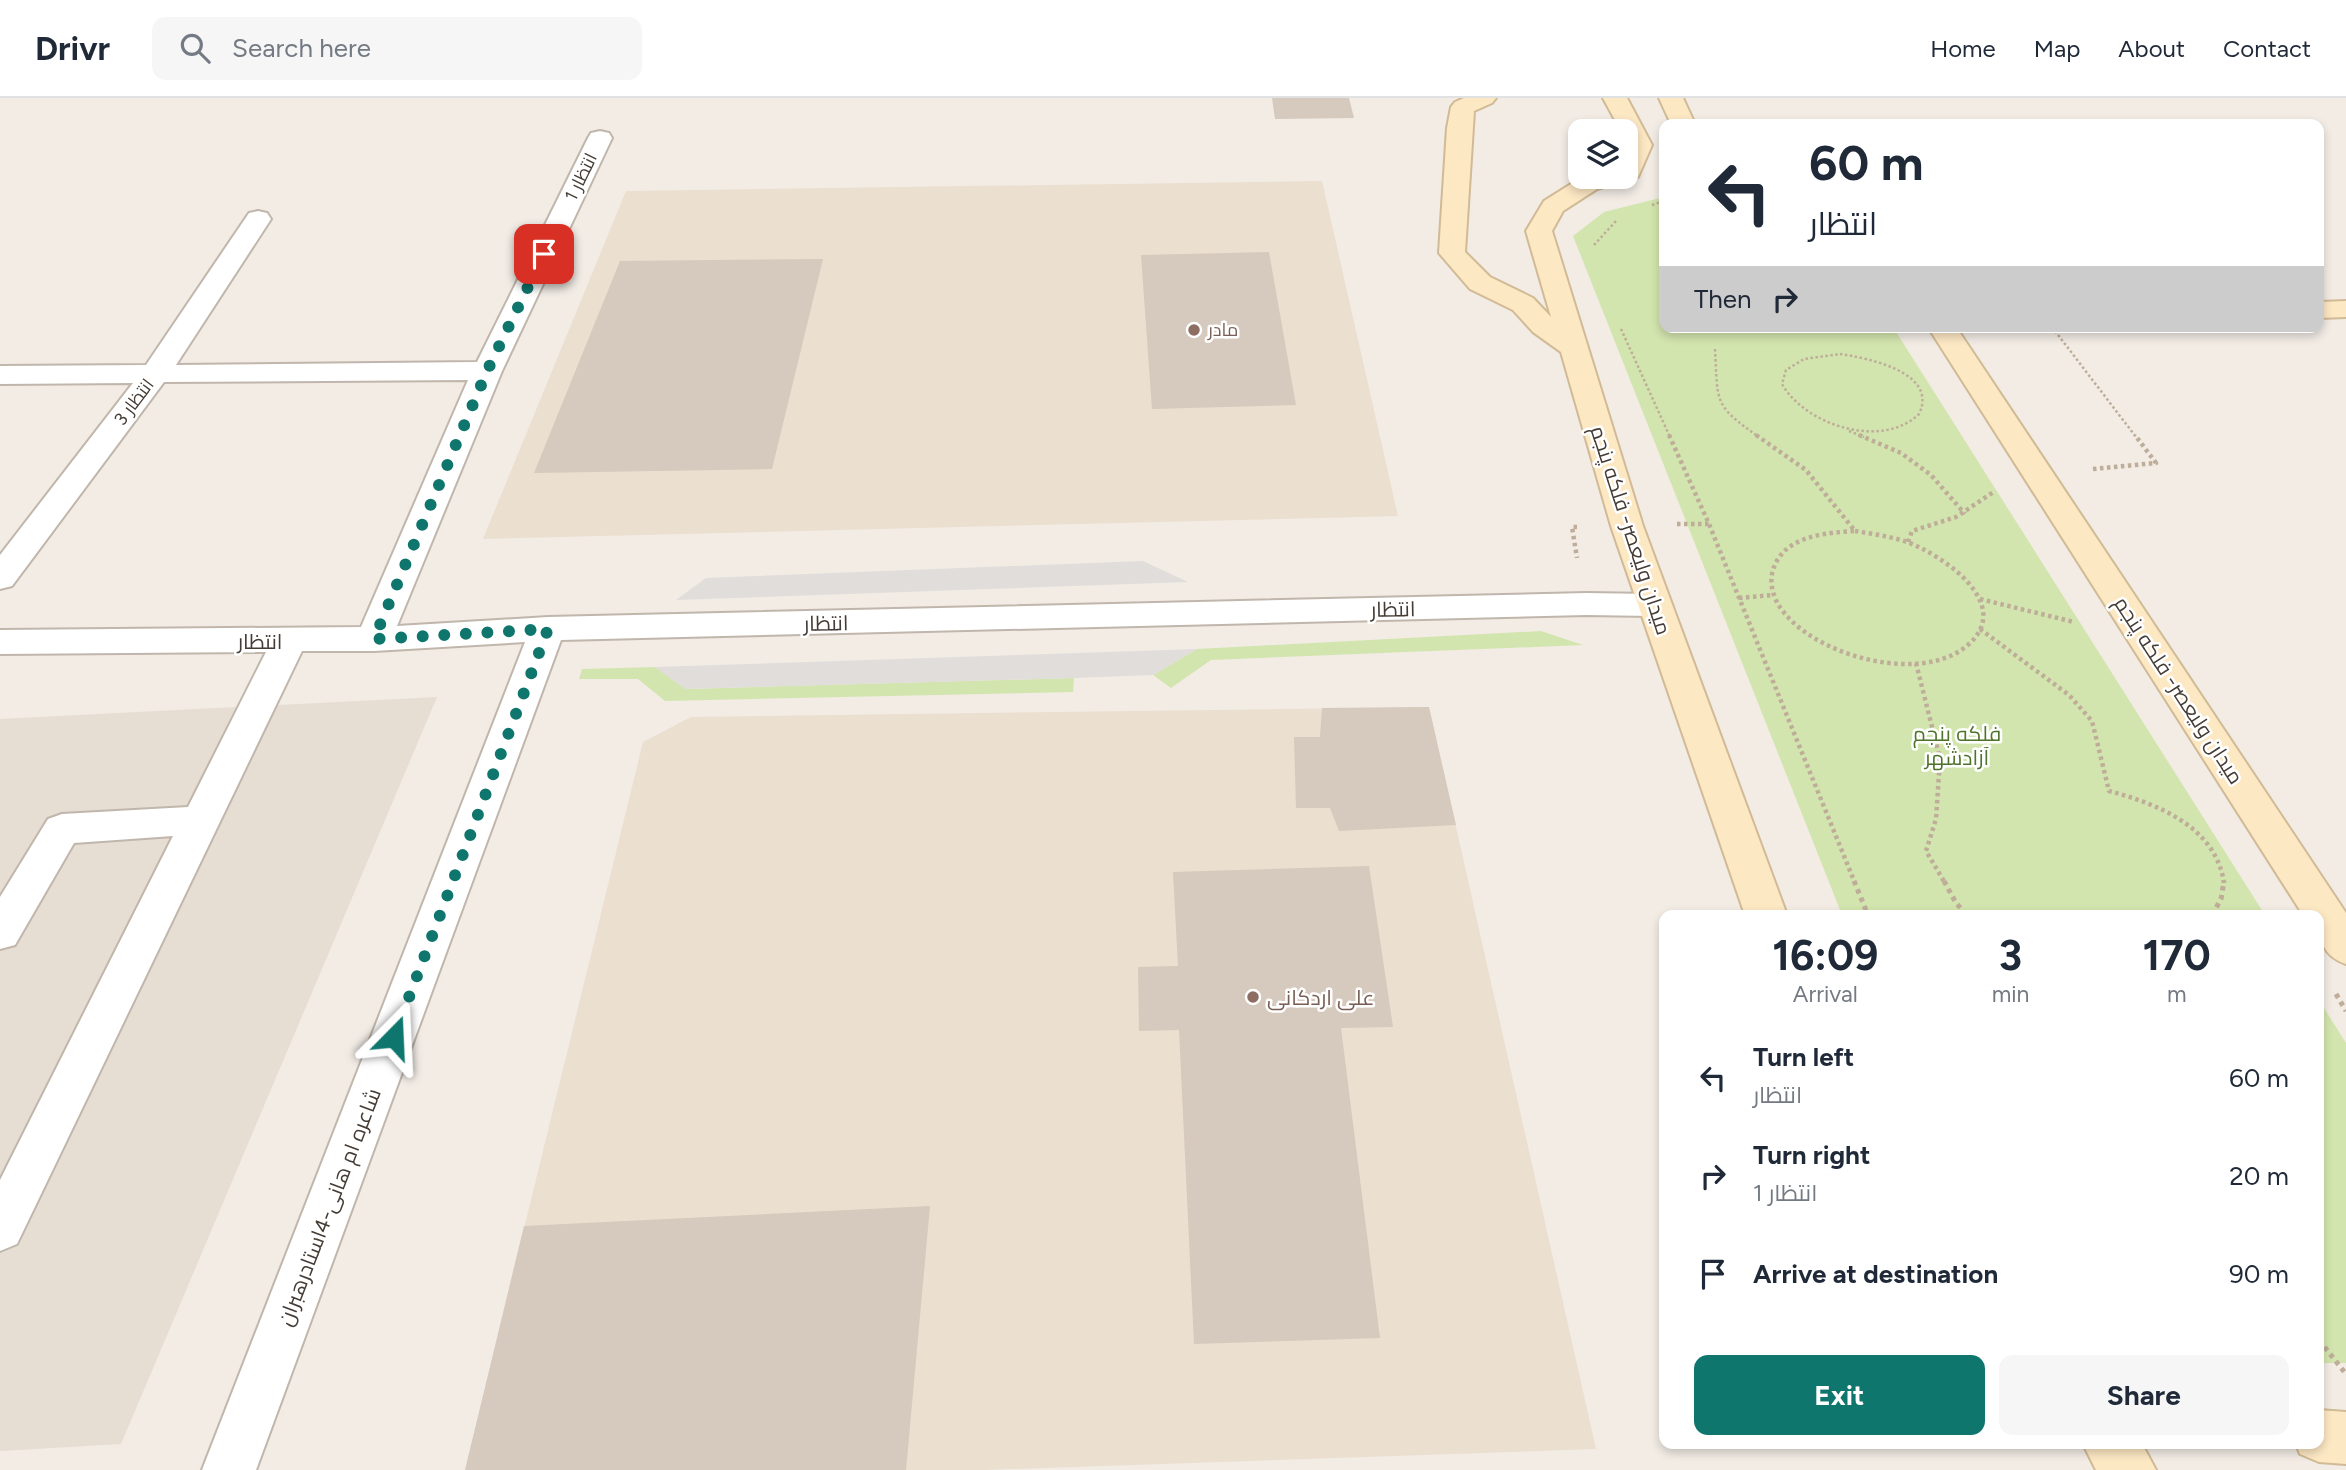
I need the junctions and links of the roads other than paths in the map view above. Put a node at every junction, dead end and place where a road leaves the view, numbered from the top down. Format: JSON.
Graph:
{"nodes":[{"id":1,"x":1484,"y":98,"type":"edge"},
{"id":2,"x":1615,"y":98,"type":"edge"},
{"id":3,"x":1671,"y":98,"type":"edge"},
{"id":4,"x":1626,"y":119,"type":"edge"},
{"id":5,"x":1681,"y":119,"type":"edge"},
{"id":6,"x":600,"y":138,"type":"dead end"},
{"id":7,"x":1580,"y":189,"type":"edge"},
{"id":8,"x":258,"y":219,"type":"dead end"},
{"id":9,"x":2346,"y":309,"type":"edge"},
{"id":10,"x":2324,"y":310,"type":"edge"},
{"id":11,"x":1946,"y":333,"type":"edge"},
{"id":12,"x":1574,"y":348,"type":"junction"},
{"id":13,"x":487,"y":371,"type":"junction"},
{"id":14,"x":155,"y":374,"type":"junction"},
{"id":15,"x":0,"y":375,"type":"edge"},
{"id":16,"x":0,"y":578,"type":"edge"},
{"id":17,"x":1653,"y":605,"type":"junction"},
{"id":18,"x":548,"y":629,"type":"junction"},
{"id":19,"x":374,"y":639,"type":"junction"},
{"id":20,"x":289,"y":641,"type":"junction"},
{"id":21,"x":0,"y":642,"type":"edge"},
{"id":22,"x":203,"y":820,"type":"junction"},
{"id":23,"x":1764,"y":910,"type":"edge"},
{"id":24,"x":2322,"y":910,"type":"edge"},
{"id":25,"x":2324,"y":913,"type":"edge"},
{"id":26,"x":0,"y":933,"type":"edge"},
{"id":27,"x":2346,"y":947,"type":"edge"},
{"id":28,"x":0,"y":1229,"type":"edge"},
{"id":29,"x":2324,"y":1436,"type":"edge"},
{"id":30,"x":2346,"y":1438,"type":"edge"},
{"id":31,"x":2113,"y":1449,"type":"edge"},
{"id":32,"x":229,"y":1470,"type":"edge"},
{"id":33,"x":2129,"y":1470,"type":"edge"}],
"edges":[{"from":1,"to":12,"type":"main road"},
{"from":2,"to":4,"type":"main road"},
{"from":3,"to":5,"type":"main road"},
{"from":6,"to":13,"type":"street","name":"انتظار 1"},
{"from":7,"to":12,"type":"main road","name":"میدان ولیعصر- فلکه پنجم"},
{"from":8,"to":14,"type":"street","name":"انتظار 3"},
{"from":9,"to":10,"type":"main road"},
{"from":11,"to":24,"type":"main road","name":"میدان ولیعصر- فلکه پنجم"},
{"from":12,"to":17,"type":"main road","name":"میدان ولیعصر- فلکه پنجم"},
{"from":13,"to":14,"type":"street"},
{"from":13,"to":19,"type":"street","name":"انتظار 1"},
{"from":14,"to":15,"type":"street"},
{"from":14,"to":16,"type":"street","name":"انتظار 3"},
{"from":17,"to":18,"type":"street","name":"انتظار"},
{"from":17,"to":23,"type":"main road","name":"میدان ولیعصر- فلکه پنجم"},
{"from":18,"to":19,"type":"street","name":"انتظار"},
{"from":18,"to":32,"type":"street","name":"شاعره ام هانی-4استادرهبران"},
{"from":19,"to":20,"type":"street","name":"انتظار"},
{"from":20,"to":21,"type":"street","name":"انتظار"},
{"from":20,"to":22,"type":"street"},
{"from":22,"to":26,"type":"street"},
{"from":22,"to":28,"type":"street"},
{"from":25,"to":27,"type":"main road","name":"میدان ولیعصر- فلکه پنجم"},
{"from":29,"to":30,"type":"main road"},
{"from":31,"to":33,"type":"main road"}]}
